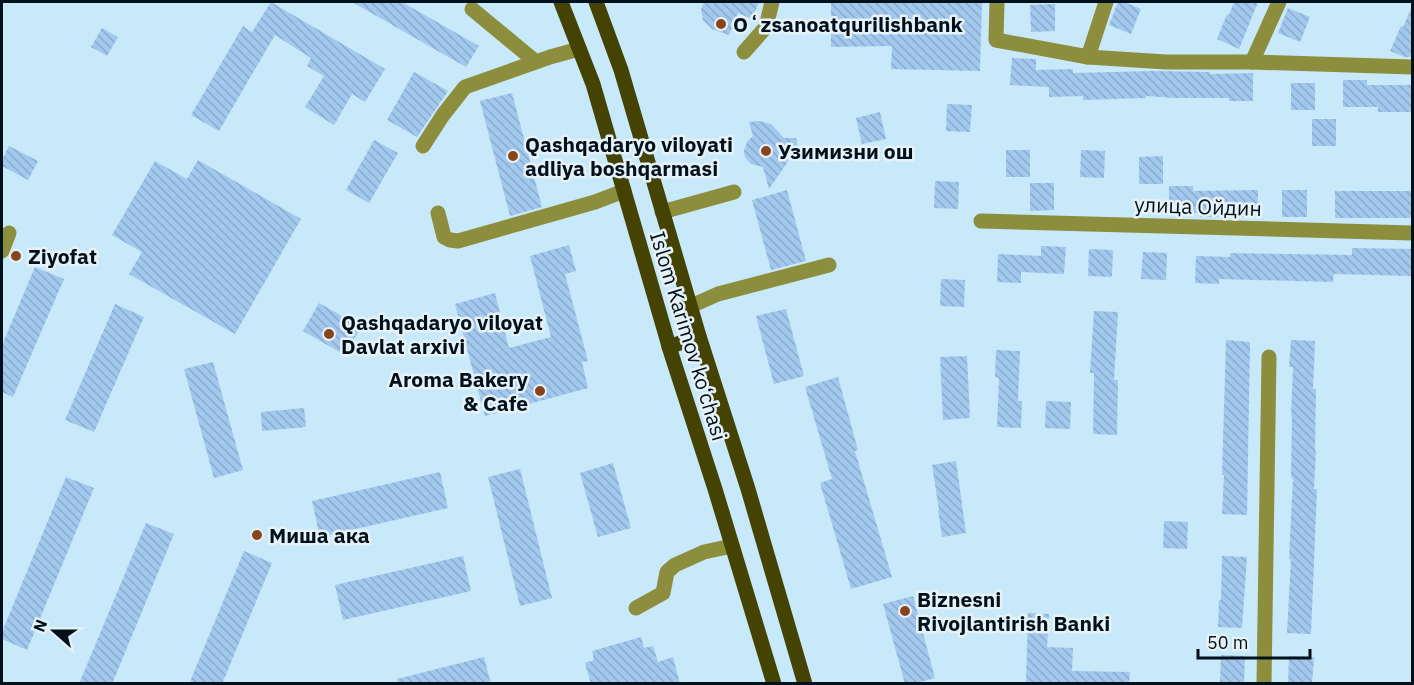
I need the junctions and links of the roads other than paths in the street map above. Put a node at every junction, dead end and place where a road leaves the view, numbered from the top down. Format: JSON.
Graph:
{"nodes":[{"id":1,"x":561,"y":2,"type":"edge"},
{"id":2,"x":596,"y":2,"type":"edge"},
{"id":3,"x":772,"y":2,"type":"edge"},
{"id":4,"x":997,"y":2,"type":"edge"},
{"id":5,"x":1106,"y":2,"type":"edge"},
{"id":6,"x":1279,"y":2,"type":"edge"},
{"id":7,"x":472,"y":9,"type":"dead end"},
{"id":8,"x":579,"y":49,"type":"junction"},
{"id":9,"x":744,"y":52,"type":"dead end"},
{"id":10,"x":1088,"y":57,"type":"junction"},
{"id":11,"x":536,"y":62,"type":"junction"},
{"id":12,"x":1252,"y":62,"type":"junction"},
{"id":13,"x":1413,"y":67,"type":"edge"},
{"id":14,"x":423,"y":146,"type":"dead end"},
{"id":15,"x":624,"y":191,"type":"junction"},
{"id":16,"x":734,"y":192,"type":"dead end"},
{"id":17,"x":663,"y":212,"type":"junction"},
{"id":18,"x":438,"y":213,"type":"dead end"},
{"id":19,"x":981,"y":221,"type":"dead end"},
{"id":20,"x":9,"y":233,"type":"dead end"},
{"id":21,"x":1413,"y":233,"type":"edge"},
{"id":22,"x":2,"y":251,"type":"edge"},
{"id":23,"x":829,"y":265,"type":"dead end"},
{"id":24,"x":690,"y":306,"type":"junction"},
{"id":25,"x":699,"y":336,"type":"junction"},
{"id":26,"x":669,"y":347,"type":"junction"},
{"id":27,"x":1269,"y":357,"type":"dead end"},
{"id":28,"x":732,"y":546,"type":"junction"},
{"id":29,"x":636,"y":608,"type":"dead end"},
{"id":30,"x":774,"y":684,"type":"edge"},
{"id":31,"x":805,"y":684,"type":"edge"},
{"id":32,"x":1264,"y":684,"type":"edge"}],
"edges":[{"from":1,"to":8,"type":"main road","name":"Islom Karimov ko‘chasi"},
{"from":2,"to":17,"type":"main road","name":"Islom Karimov ko‘chasi"},
{"from":3,"to":9,"type":"street"},
{"from":4,"to":10,"type":"street"},
{"from":5,"to":10,"type":"street"},
{"from":6,"to":12,"type":"street"},
{"from":7,"to":11,"type":"street"},
{"from":8,"to":11,"type":"street"},
{"from":8,"to":15,"type":"main road","name":"Islom Karimov ko‘chasi"},
{"from":10,"to":12,"type":"street"},
{"from":11,"to":14,"type":"street"},
{"from":12,"to":13,"type":"street"},
{"from":15,"to":18,"type":"street"},
{"from":15,"to":26,"type":"main road","name":"Islom Karimov ko‘chasi"},
{"from":16,"to":17,"type":"street"},
{"from":17,"to":24,"type":"main road","name":"Islom Karimov ko‘chasi"},
{"from":19,"to":21,"type":"street","name":"улица Ойдин"},
{"from":20,"to":22,"type":"street"},
{"from":23,"to":24,"type":"street"},
{"from":24,"to":25,"type":"main road","name":"Islom Karimov ko‘chasi"},
{"from":25,"to":26,"type":"main road"},
{"from":25,"to":31,"type":"main road","name":"Islom Karimov ko‘chasi"},
{"from":26,"to":28,"type":"main road","name":"Islom Karimov ko‘chasi"},
{"from":27,"to":32,"type":"street"},
{"from":28,"to":29,"type":"street"},
{"from":28,"to":30,"type":"main road","name":"Islom Karimov ko‘chasi"}]}
